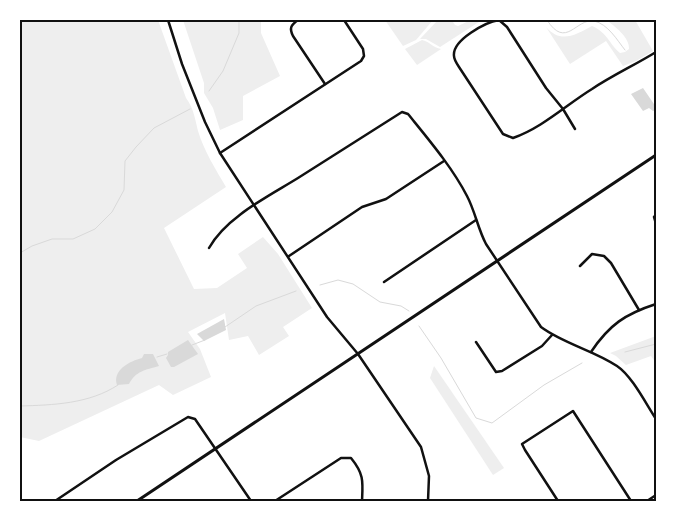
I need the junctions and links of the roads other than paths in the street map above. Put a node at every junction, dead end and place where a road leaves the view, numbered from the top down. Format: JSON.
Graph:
{"nodes":[{"id":1,"x":168,"y":20,"type":"edge"},
{"id":2,"x":298,"y":20,"type":"edge"},
{"id":3,"x":344,"y":20,"type":"edge"},
{"id":4,"x":656,"y":52,"type":"edge"},
{"id":5,"x":325,"y":84,"type":"junction"},
{"id":6,"x":563,"y":108,"type":"junction"},
{"id":7,"x":575,"y":129,"type":"dead end"},
{"id":8,"x":220,"y":153,"type":"junction"},
{"id":9,"x":656,"y":155,"type":"edge"},
{"id":10,"x":444,"y":161,"type":"junction"},
{"id":11,"x":254,"y":206,"type":"junction"},
{"id":12,"x":656,"y":215,"type":"edge"},
{"id":13,"x":476,"y":220,"type":"junction"},
{"id":14,"x":656,"y":224,"type":"edge"},
{"id":15,"x":209,"y":248,"type":"dead end"},
{"id":16,"x":288,"y":257,"type":"junction"},
{"id":17,"x":497,"y":261,"type":"junction"},
{"id":18,"x":580,"y":266,"type":"dead end"},
{"id":19,"x":384,"y":282,"type":"dead end"},
{"id":20,"x":656,"y":304,"type":"edge"},
{"id":21,"x":639,"y":310,"type":"junction"},
{"id":22,"x":552,"y":335,"type":"junction"},
{"id":23,"x":476,"y":342,"type":"dead end"},
{"id":24,"x":591,"y":352,"type":"junction"},
{"id":25,"x":358,"y":354,"type":"junction"},
{"id":26,"x":656,"y":419,"type":"edge"},
{"id":27,"x":215,"y":449,"type":"junction"},
{"id":28,"x":656,"y":495,"type":"edge"},
{"id":29,"x":58,"y":500,"type":"edge"},
{"id":30,"x":137,"y":501,"type":"edge"},
{"id":31,"x":251,"y":501,"type":"edge"},
{"id":32,"x":275,"y":501,"type":"edge"},
{"id":33,"x":362,"y":501,"type":"edge"},
{"id":34,"x":428,"y":501,"type":"edge"},
{"id":35,"x":558,"y":501,"type":"edge"},
{"id":36,"x":631,"y":501,"type":"edge"},
{"id":37,"x":648,"y":501,"type":"edge"}],
"edges":[{"from":1,"to":8,"type":"street"},
{"from":2,"to":5,"type":"street"},
{"from":3,"to":5,"type":"street"},
{"from":4,"to":6,"type":"street"},
{"from":5,"to":8,"type":"street"},
{"from":6,"to":6,"type":"street"},
{"from":6,"to":7,"type":"street"},
{"from":8,"to":11,"type":"street"},
{"from":9,"to":17,"type":"street"},
{"from":10,"to":11,"type":"street"},
{"from":10,"to":13,"type":"street"},
{"from":10,"to":16,"type":"street"},
{"from":11,"to":15,"type":"street"},
{"from":11,"to":16,"type":"street"},
{"from":12,"to":14,"type":"street"},
{"from":13,"to":17,"type":"street"},
{"from":13,"to":19,"type":"street"},
{"from":16,"to":25,"type":"street"},
{"from":17,"to":22,"type":"street"},
{"from":17,"to":25,"type":"street"},
{"from":18,"to":21,"type":"street"},
{"from":20,"to":21,"type":"street"},
{"from":21,"to":24,"type":"street"},
{"from":22,"to":23,"type":"street"},
{"from":22,"to":24,"type":"street"},
{"from":24,"to":26,"type":"street"},
{"from":25,"to":27,"type":"street"},
{"from":25,"to":34,"type":"street"},
{"from":27,"to":29,"type":"street"},
{"from":27,"to":30,"type":"street"},
{"from":27,"to":31,"type":"street"},
{"from":28,"to":37,"type":"street"},
{"from":32,"to":33,"type":"street"},
{"from":35,"to":36,"type":"street"}]}
